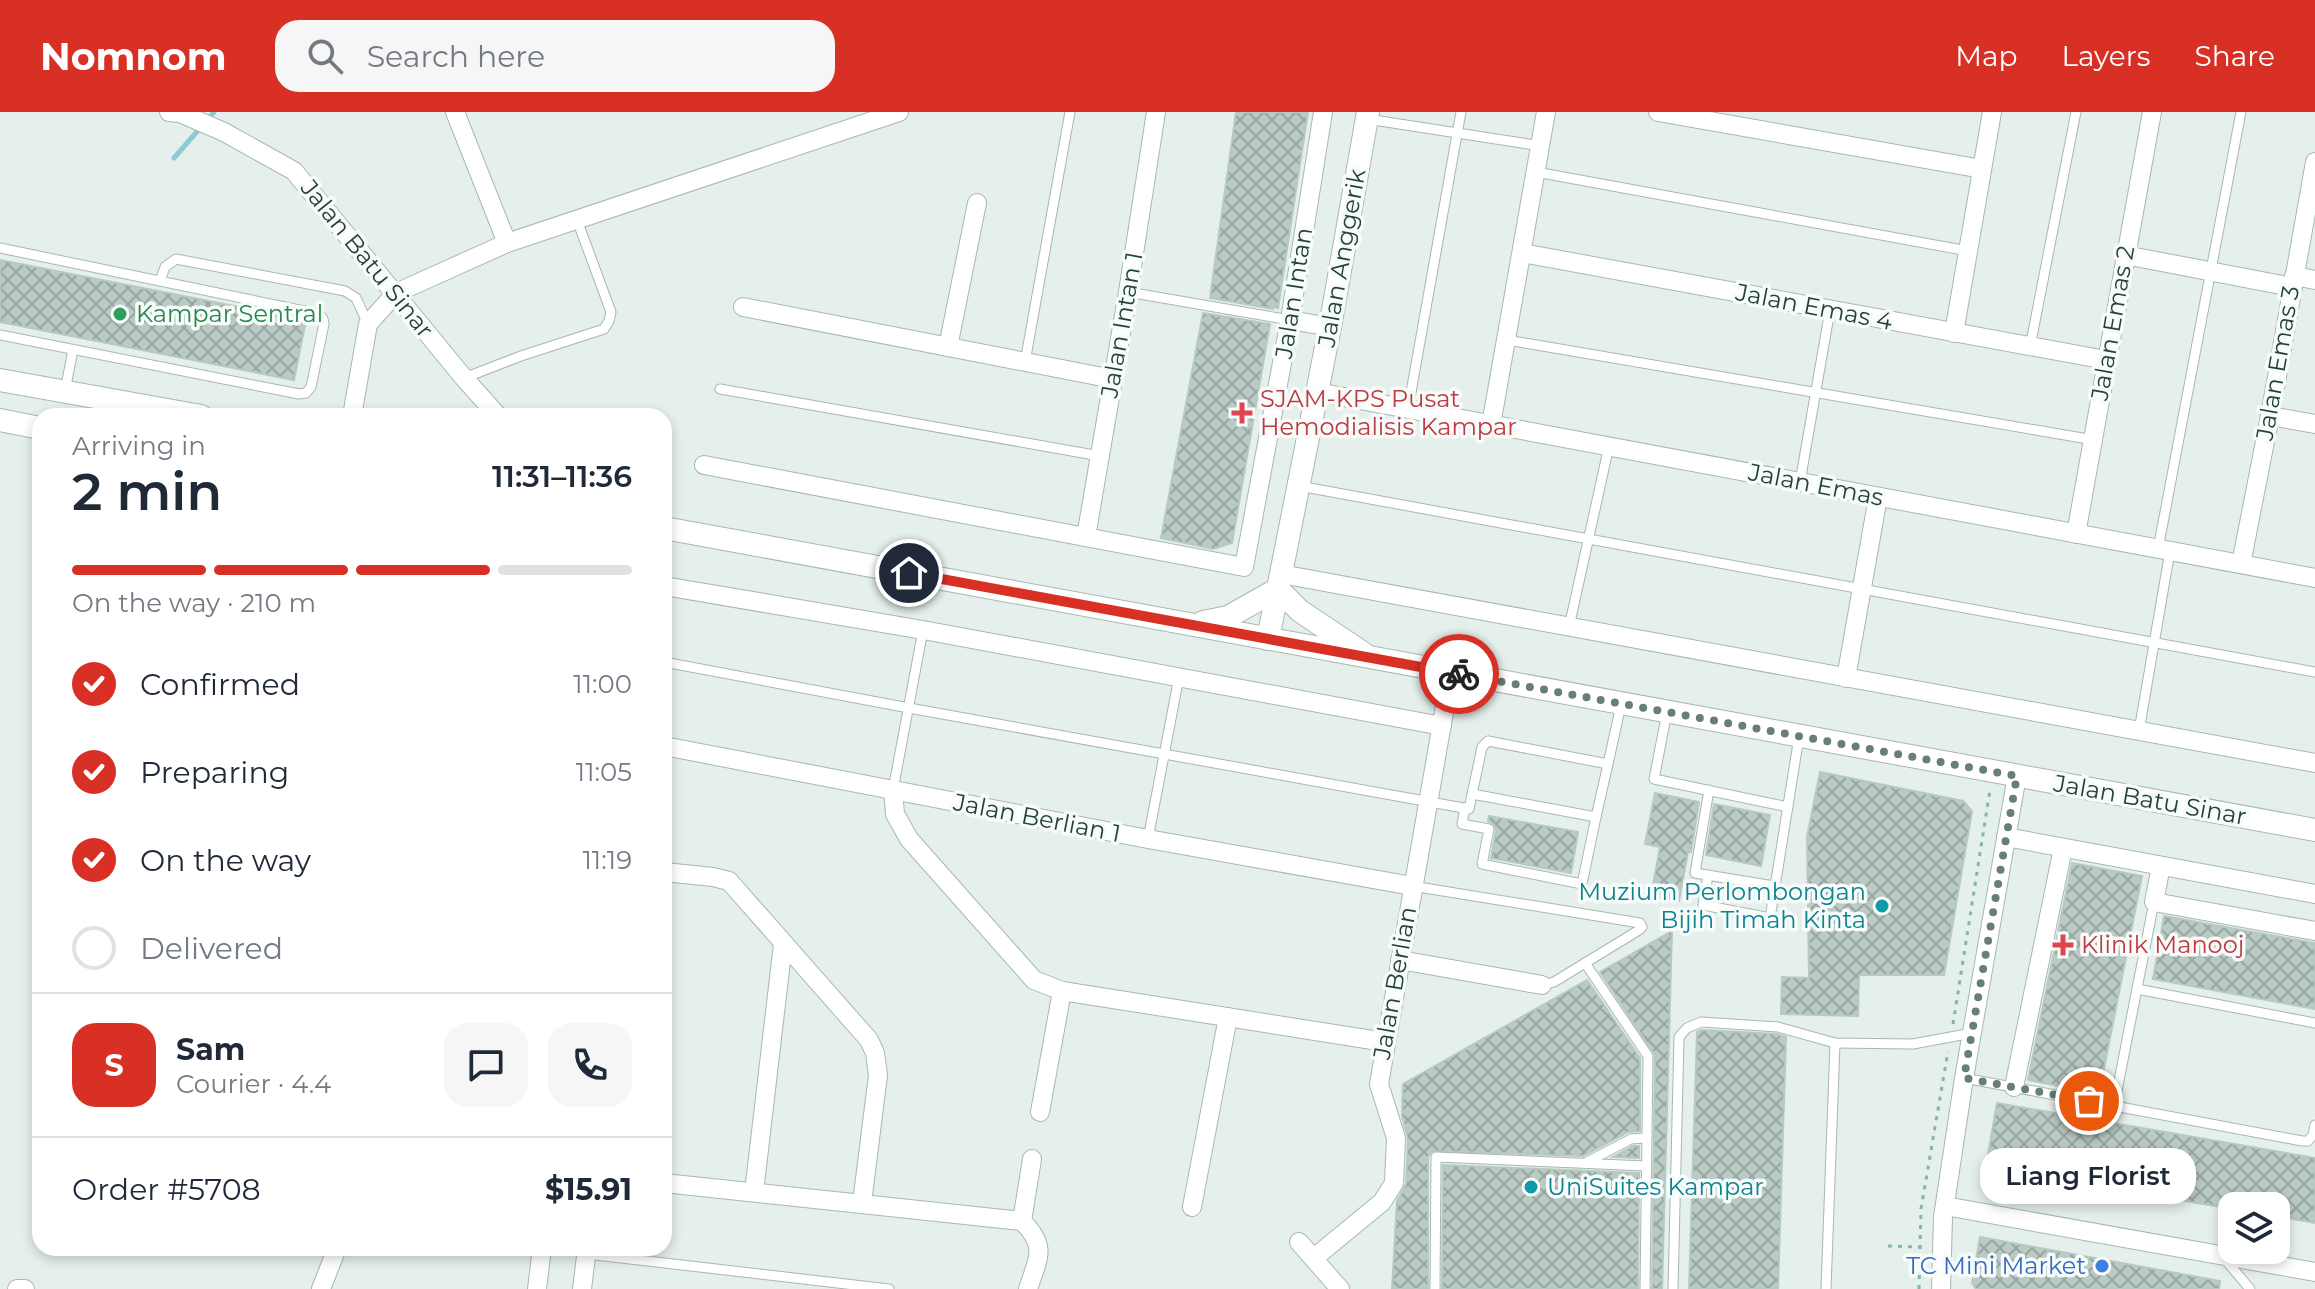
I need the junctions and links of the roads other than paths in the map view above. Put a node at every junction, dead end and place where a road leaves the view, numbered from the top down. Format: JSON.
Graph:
{"nodes":[{"id":1,"x":899,"y":112,"type":"edge"},
{"id":2,"x":1070,"y":112,"type":"edge"},
{"id":3,"x":1156,"y":112,"type":"edge"},
{"id":4,"x":1323,"y":112,"type":"edge"},
{"id":5,"x":1461,"y":112,"type":"edge"},
{"id":6,"x":1546,"y":112,"type":"edge"},
{"id":7,"x":1658,"y":112,"type":"edge"},
{"id":8,"x":1992,"y":112,"type":"edge"},
{"id":9,"x":2076,"y":112,"type":"edge"},
{"id":10,"x":2152,"y":112,"type":"edge"},
{"id":11,"x":2241,"y":112,"type":"edge"},
{"id":12,"x":175,"y":113,"type":"edge"},
{"id":13,"x":463,"y":114,"type":"edge"},
{"id":14,"x":1368,"y":116,"type":"edge"},
{"id":15,"x":1457,"y":133,"type":"junction"},
{"id":16,"x":1541,"y":146,"type":"junction"},
{"id":17,"x":2315,"y":162,"type":"edge"},
{"id":18,"x":1982,"y":169,"type":"junction"},
{"id":19,"x":1536,"y":172,"type":"junction"},
{"id":20,"x":977,"y":203,"type":"dead end"},
{"id":21,"x":577,"y":220,"type":"junction"},
{"id":22,"x":507,"y":243,"type":"junction"},
{"id":23,"x":0,"y":248,"type":"edge"},
{"id":24,"x":1968,"y":251,"type":"junction"},
{"id":25,"x":1522,"y":253,"type":"junction"},
{"id":26,"x":2125,"y":255,"type":"junction"},
{"id":27,"x":2210,"y":270,"type":"junction"},
{"id":28,"x":2315,"y":280,"type":"edge"},
{"id":29,"x":160,"y":281,"type":"junction"},
{"id":30,"x":2293,"y":282,"type":"junction"},
{"id":31,"x":1128,"y":292,"type":"junction"},
{"id":32,"x":396,"y":293,"type":"junction"},
{"id":33,"x":743,"y":307,"type":"dead end"},
{"id":34,"x":1830,"y":310,"type":"junction"},
{"id":35,"x":1290,"y":320,"type":"junction"},
{"id":36,"x":368,"y":324,"type":"junction"},
{"id":37,"x":1330,"y":327,"type":"junction"},
{"id":38,"x":1954,"y":333,"type":"junction"},
{"id":39,"x":0,"y":335,"type":"edge"},
{"id":40,"x":1507,"y":340,"type":"junction"},
{"id":41,"x":948,"y":347,"type":"junction"},
{"id":42,"x":2030,"y":347,"type":"junction"},
{"id":43,"x":73,"y":350,"type":"junction"},
{"id":44,"x":2106,"y":360,"type":"junction"},
{"id":45,"x":1025,"y":362,"type":"junction"},
{"id":46,"x":464,"y":378,"type":"junction"},
{"id":47,"x":1113,"y":379,"type":"junction"},
{"id":48,"x":0,"y":380,"type":"edge"},
{"id":49,"x":720,"y":389,"type":"dead end"},
{"id":50,"x":65,"y":391,"type":"junction"},
{"id":51,"x":1317,"y":392,"type":"junction"},
{"id":52,"x":1817,"y":392,"type":"junction"},
{"id":53,"x":142,"y":406,"type":"junction"},
{"id":54,"x":147,"y":408,"type":"edge"},
{"id":55,"x":154,"y":408,"type":"edge"},
{"id":56,"x":353,"y":408,"type":"edge"},
{"id":57,"x":491,"y":408,"type":"edge"},
{"id":58,"x":1408,"y":409,"type":"junction"},
{"id":59,"x":2270,"y":416,"type":"junction"},
{"id":60,"x":0,"y":420,"type":"edge"},
{"id":61,"x":2315,"y":424,"type":"edge"},
{"id":62,"x":1491,"y":425,"type":"junction"},
{"id":63,"x":32,"y":426,"type":"edge"},
{"id":64,"x":2094,"y":440,"type":"junction"},
{"id":65,"x":1609,"y":446,"type":"junction"},
{"id":66,"x":1100,"y":456,"type":"junction"},
{"id":67,"x":704,"y":465,"type":"dead end"},
{"id":68,"x":1800,"y":482,"type":"junction"},
{"id":69,"x":1298,"y":486,"type":"junction"},
{"id":70,"x":1878,"y":497,"type":"junction"},
{"id":71,"x":672,"y":529,"type":"edge"},
{"id":72,"x":2076,"y":534,"type":"junction"},
{"id":73,"x":1086,"y":537,"type":"junction"},
{"id":74,"x":1589,"y":539,"type":"junction"},
{"id":75,"x":2164,"y":550,"type":"junction"},
{"id":76,"x":2241,"y":564,"type":"junction"},
{"id":77,"x":2315,"y":578,"type":"edge"},
{"id":78,"x":1279,"y":582,"type":"junction"},
{"id":79,"x":672,"y":587,"type":"edge"},
{"id":80,"x":1862,"y":589,"type":"junction"},
{"id":81,"x":1189,"y":624,"type":"junction"},
{"id":82,"x":1569,"y":627,"type":"junction"},
{"id":83,"x":923,"y":630,"type":"junction"},
{"id":84,"x":1268,"y":639,"type":"junction"},
{"id":85,"x":2155,"y":642,"type":"junction"},
{"id":86,"x":1371,"y":658,"type":"junction"},
{"id":87,"x":672,"y":664,"type":"edge"},
{"id":88,"x":1451,"y":672,"type":"junction"},
{"id":89,"x":2315,"y":672,"type":"edge"},
{"id":90,"x":1179,"y":677,"type":"junction"},
{"id":91,"x":1846,"y":678,"type":"junction"},
{"id":92,"x":1621,"y":704,"type":"junction"},
{"id":93,"x":909,"y":708,"type":"junction"},
{"id":94,"x":1667,"y":712,"type":"junction"},
{"id":95,"x":1442,"y":726,"type":"junction"},
{"id":96,"x":2139,"y":731,"type":"junction"},
{"id":97,"x":1799,"y":737,"type":"junction"},
{"id":98,"x":672,"y":748,"type":"edge"},
{"id":99,"x":1164,"y":752,"type":"junction"},
{"id":100,"x":2315,"y":763,"type":"edge"},
{"id":101,"x":1608,"y":764,"type":"junction"},
{"id":102,"x":2017,"y":776,"type":"junction"},
{"id":103,"x":893,"y":790,"type":"junction"},
{"id":104,"x":1709,"y":790,"type":"junction"},
{"id":105,"x":1472,"y":794,"type":"junction"},
{"id":106,"x":1428,"y":802,"type":"junction"},
{"id":107,"x":1788,"y":807,"type":"junction"},
{"id":108,"x":1465,"y":808,"type":"junction"},
{"id":109,"x":1596,"y":817,"type":"junction"},
{"id":110,"x":2315,"y":830,"type":"edge"},
{"id":111,"x":2006,"y":837,"type":"junction"},
{"id":112,"x":1148,"y":839,"type":"junction"},
{"id":113,"x":2063,"y":848,"type":"junction"},
{"id":114,"x":2161,"y":866,"type":"junction"},
{"id":115,"x":672,"y":873,"type":"edge"},
{"id":116,"x":1708,"y":875,"type":"junction"},
{"id":117,"x":1412,"y":886,"type":"junction"},
{"id":118,"x":1774,"y":886,"type":"junction"},
{"id":119,"x":2315,"y":894,"type":"edge"},
{"id":120,"x":2154,"y":902,"type":"junction"},
{"id":121,"x":2315,"y":931,"type":"edge"},
{"id":122,"x":783,"y":944,"type":"junction"},
{"id":123,"x":1400,"y":960,"type":"junction"},
{"id":124,"x":1585,"y":963,"type":"junction"},
{"id":125,"x":1542,"y":985,"type":"joint"},
{"id":126,"x":2137,"y":989,"type":"junction"},
{"id":127,"x":1062,"y":991,"type":"junction"},
{"id":128,"x":1228,"y":1017,"type":"junction"},
{"id":129,"x":2315,"y":1023,"type":"edge"},
{"id":130,"x":1972,"y":1033,"type":"junction"},
{"id":131,"x":1385,"y":1042,"type":"junction"},
{"id":132,"x":1835,"y":1043,"type":"junction"},
{"id":133,"x":1964,"y":1078,"type":"junction"},
{"id":134,"x":2014,"y":1087,"type":"junction"},
{"id":135,"x":2114,"y":1106,"type":"junction"},
{"id":136,"x":1040,"y":1112,"type":"dead end"},
{"id":137,"x":2315,"y":1125,"type":"edge"},
{"id":138,"x":1646,"y":1138,"type":"junction"},
{"id":139,"x":1032,"y":1159,"type":"dead end"},
{"id":140,"x":1585,"y":1164,"type":"junction"},
{"id":141,"x":1646,"y":1166,"type":"junction"},
{"id":142,"x":672,"y":1184,"type":"edge"},
{"id":143,"x":754,"y":1192,"type":"junction"},
{"id":144,"x":862,"y":1203,"type":"junction"},
{"id":145,"x":1945,"y":1206,"type":"junction"},
{"id":146,"x":1192,"y":1207,"type":"dead end"},
{"id":147,"x":1022,"y":1221,"type":"junction"},
{"id":148,"x":1299,"y":1242,"type":"dead end"},
{"id":149,"x":2218,"y":1253,"type":"edge"},
{"id":150,"x":334,"y":1256,"type":"edge"},
{"id":151,"x":541,"y":1256,"type":"edge"},
{"id":152,"x":585,"y":1256,"type":"edge"},
{"id":153,"x":626,"y":1256,"type":"edge"},
{"id":154,"x":1314,"y":1258,"type":"junction"},
{"id":155,"x":2229,"y":1264,"type":"edge"},
{"id":156,"x":2273,"y":1264,"type":"edge"},
{"id":157,"x":2315,"y":1272,"type":"edge"},
{"id":158,"x":17,"y":1289,"type":"edge"},
{"id":159,"x":25,"y":1289,"type":"edge"},
{"id":160,"x":321,"y":1289,"type":"edge"},
{"id":161,"x":537,"y":1289,"type":"edge"},
{"id":162,"x":582,"y":1289,"type":"edge"},
{"id":163,"x":889,"y":1289,"type":"edge"},
{"id":164,"x":1028,"y":1289,"type":"edge"},
{"id":165,"x":1340,"y":1289,"type":"edge"},
{"id":166,"x":1435,"y":1289,"type":"edge"},
{"id":167,"x":1645,"y":1289,"type":"edge"},
{"id":168,"x":1673,"y":1289,"type":"edge"},
{"id":169,"x":1826,"y":1289,"type":"edge"},
{"id":170,"x":1941,"y":1289,"type":"edge"},
{"id":171,"x":2250,"y":1289,"type":"edge"}],
"edges":[{"from":1,"to":21,"type":"street"},
{"from":2,"to":45,"type":"lane"},
{"from":3,"to":31,"type":"street","name":"Jalan Intan 1"},
{"from":4,"to":35,"type":"street","name":"Jalan Intan"},
{"from":5,"to":15,"type":"lane"},
{"from":6,"to":16,"type":"street"},
{"from":7,"to":18,"type":"street"},
{"from":8,"to":18,"type":"street"},
{"from":9,"to":42,"type":"lane"},
{"from":10,"to":26,"type":"street","name":"Jalan Emas 2"},
{"from":11,"to":27,"type":"lane"},
{"from":12,"to":32,"type":"street","name":"Jalan Batu Sinar"},
{"from":13,"to":22,"type":"street"},
{"from":14,"to":15,"type":"lane"},
{"from":14,"to":37,"type":"street","name":"Jalan Anggerik"},
{"from":15,"to":16,"type":"lane"},
{"from":15,"to":58,"type":"lane"},
{"from":16,"to":19,"type":"street"},
{"from":17,"to":30,"type":"street","name":"Jalan Emas 3"},
{"from":18,"to":24,"type":"street"},
{"from":19,"to":24,"type":"lane"},
{"from":19,"to":25,"type":"street"},
{"from":20,"to":41,"type":"street"},
{"from":21,"to":22,"type":"street"},
{"from":21,"to":46,"type":"lane"},
{"from":22,"to":32,"type":"street"},
{"from":23,"to":29,"type":"lane"},
{"from":24,"to":38,"type":"street"},
{"from":25,"to":34,"type":"street","name":"Jalan Emas 4"},
{"from":25,"to":40,"type":"street"},
{"from":26,"to":27,"type":"street"},
{"from":26,"to":44,"type":"street","name":"Jalan Emas 2"},
{"from":27,"to":30,"type":"street"},
{"from":27,"to":75,"type":"lane"},
{"from":28,"to":30,"type":"street"},
{"from":29,"to":36,"type":"lane"},
{"from":29,"to":43,"type":"lane"},
{"from":30,"to":59,"type":"street","name":"Jalan Emas 3"},
{"from":31,"to":35,"type":"lane"},
{"from":31,"to":47,"type":"street","name":"Jalan Intan 1"},
{"from":32,"to":36,"type":"street"},
{"from":32,"to":46,"type":"street","name":"Jalan Batu Sinar"},
{"from":33,"to":41,"type":"street"},
{"from":34,"to":38,"type":"street","name":"Jalan Emas 4"},
{"from":34,"to":52,"type":"lane"},
{"from":35,"to":37,"type":"street"},
{"from":35,"to":73,"type":"street","name":"Jalan Intan"},
{"from":36,"to":56,"type":"street"},
{"from":37,"to":51,"type":"street","name":"Jalan Anggerik"},
{"from":38,"to":42,"type":"street","name":"Jalan Emas 4"},
{"from":39,"to":43,"type":"lane"},
{"from":40,"to":52,"type":"lane"},
{"from":40,"to":62,"type":"street"},
{"from":41,"to":45,"type":"street"},
{"from":42,"to":44,"type":"street","name":"Jalan Emas 4"},
{"from":43,"to":50,"type":"lane"},
{"from":44,"to":64,"type":"street","name":"Jalan Emas 2"},
{"from":45,"to":47,"type":"street"},
{"from":46,"to":57,"type":"street","name":"Jalan Batu Sinar"},
{"from":47,"to":66,"type":"street","name":"Jalan Intan 1"},
{"from":48,"to":50,"type":"street"},
{"from":49,"to":66,"type":"lane"},
{"from":50,"to":53,"type":"street"},
{"from":51,"to":58,"type":"street","name":"Jalan Emas"},
{"from":51,"to":69,"type":"street","name":"Jalan Anggerik"},
{"from":52,"to":64,"type":"lane"},
{"from":52,"to":68,"type":"lane"},
{"from":53,"to":54,"type":"street"},
{"from":53,"to":55,"type":"street"},
{"from":58,"to":62,"type":"street","name":"Jalan Emas"},
{"from":59,"to":61,"type":"street"},
{"from":59,"to":76,"type":"street","name":"Jalan Emas 3"},
{"from":60,"to":63,"type":"street"},
{"from":62,"to":65,"type":"street","name":"Jalan Emas"},
{"from":64,"to":72,"type":"street","name":"Jalan Emas 2"},
{"from":65,"to":68,"type":"street","name":"Jalan Emas"},
{"from":65,"to":74,"type":"lane"},
{"from":66,"to":73,"type":"street","name":"Jalan Intan 1"},
{"from":67,"to":73,"type":"street"},
{"from":68,"to":70,"type":"street","name":"Jalan Emas"},
{"from":69,"to":74,"type":"lane"},
{"from":69,"to":78,"type":"street","name":"Jalan Anggerik"},
{"from":70,"to":72,"type":"street","name":"Jalan Emas"},
{"from":70,"to":80,"type":"street"},
{"from":71,"to":81,"type":"street","name":"Jalan Batu Sinar"},
{"from":72,"to":75,"type":"street","name":"Jalan Emas"},
{"from":74,"to":80,"type":"lane"},
{"from":74,"to":82,"type":"lane"},
{"from":75,"to":76,"type":"street","name":"Jalan Emas"},
{"from":75,"to":85,"type":"lane"},
{"from":76,"to":77,"type":"street","name":"Jalan Emas"},
{"from":78,"to":81,"type":"street"},
{"from":78,"to":82,"type":"street"},
{"from":78,"to":84,"type":"street","name":"Jalan Anggerik"},
{"from":78,"to":86,"type":"street"},
{"from":79,"to":83,"type":"street"},
{"from":80,"to":85,"type":"lane"},
{"from":80,"to":91,"type":"street"},
{"from":81,"to":84,"type":"street","name":"Jalan Batu Sinar"},
{"from":82,"to":91,"type":"street"},
{"from":83,"to":90,"type":"street"},
{"from":83,"to":93,"type":"lane"},
{"from":84,"to":86,"type":"street","name":"Jalan Batu Sinar"},
{"from":85,"to":89,"type":"lane"},
{"from":85,"to":96,"type":"lane"},
{"from":86,"to":88,"type":"street","name":"Jalan Batu Sinar"},
{"from":87,"to":93,"type":"lane"},
{"from":88,"to":92,"type":"street","name":"Jalan Batu Sinar"},
{"from":88,"to":95,"type":"street","name":"Jalan Berlian"},
{"from":90,"to":95,"type":"street"},
{"from":90,"to":99,"type":"lane"},
{"from":91,"to":96,"type":"street"},
{"from":92,"to":94,"type":"street","name":"Jalan Batu Sinar"},
{"from":92,"to":101,"type":"lane"},
{"from":93,"to":99,"type":"lane"},
{"from":93,"to":103,"type":"lane"},
{"from":94,"to":97,"type":"street","name":"Jalan Batu Sinar"},
{"from":94,"to":104,"type":"lane"},
{"from":95,"to":106,"type":"street","name":"Jalan Berlian"},
{"from":96,"to":100,"type":"street"},
{"from":97,"to":102,"type":"street","name":"Jalan Batu Sinar"},
{"from":97,"to":107,"type":"lane"},
{"from":98,"to":103,"type":"street","name":"Jalan Berlian 1"},
{"from":99,"to":106,"type":"lane"},
{"from":99,"to":112,"type":"lane"},
{"from":101,"to":105,"type":"lane"},
{"from":101,"to":109,"type":"lane"},
{"from":102,"to":110,"type":"street","name":"Jalan Batu Sinar"},
{"from":102,"to":111,"type":"street"},
{"from":103,"to":112,"type":"street","name":"Jalan Berlian 1"},
{"from":103,"to":127,"type":"street"},
{"from":104,"to":107,"type":"lane"},
{"from":104,"to":116,"type":"lane"},
{"from":105,"to":108,"type":"lane"},
{"from":105,"to":109,"type":"lane"},
{"from":106,"to":108,"type":"lane"},
{"from":106,"to":117,"type":"street","name":"Jalan Berlian"},
{"from":107,"to":118,"type":"lane"},
{"from":108,"to":109,"type":"lane"},
{"from":111,"to":113,"type":"street"},
{"from":111,"to":130,"type":"street"},
{"from":112,"to":117,"type":"street","name":"Jalan Berlian 1"},
{"from":113,"to":114,"type":"street"},
{"from":113,"to":134,"type":"street"},
{"from":114,"to":119,"type":"street"},
{"from":114,"to":120,"type":"street"},
{"from":115,"to":122,"type":"street"},
{"from":116,"to":118,"type":"lane"},
{"from":116,"to":118,"type":"lane"},
{"from":117,"to":123,"type":"street","name":"Jalan Berlian"},
{"from":117,"to":124,"type":"lane"},
{"from":120,"to":121,"type":"street"},
{"from":120,"to":126,"type":"lane"},
{"from":122,"to":143,"type":"street"},
{"from":122,"to":144,"type":"street"},
{"from":123,"to":125,"type":"street"},
{"from":123,"to":131,"type":"street","name":"Jalan Berlian"},
{"from":124,"to":125,"type":"lane"},
{"from":124,"to":138,"type":"lane"},
{"from":126,"to":129,"type":"lane"},
{"from":126,"to":135,"type":"lane"},
{"from":127,"to":128,"type":"street"},
{"from":127,"to":136,"type":"street"},
{"from":128,"to":131,"type":"street"},
{"from":128,"to":146,"type":"street"},
{"from":130,"to":132,"type":"lane"},
{"from":130,"to":133,"type":"street"},
{"from":131,"to":154,"type":"street","name":"Jalan Berlian"},
{"from":132,"to":168,"type":"lane"},
{"from":132,"to":169,"type":"lane"},
{"from":133,"to":134,"type":"lane"},
{"from":133,"to":145,"type":"street"},
{"from":134,"to":135,"type":"lane"},
{"from":135,"to":137,"type":"lane"},
{"from":138,"to":140,"type":"lane"},
{"from":138,"to":141,"type":"lane"},
{"from":139,"to":147,"type":"street"},
{"from":140,"to":141,"type":"lane"},
{"from":140,"to":166,"type":"lane"},
{"from":141,"to":167,"type":"lane"},
{"from":142,"to":143,"type":"street"},
{"from":143,"to":144,"type":"street"},
{"from":144,"to":147,"type":"street"},
{"from":145,"to":149,"type":"street"},
{"from":145,"to":170,"type":"street"},
{"from":147,"to":164,"type":"street"},
{"from":148,"to":154,"type":"street"},
{"from":150,"to":160,"type":"street"},
{"from":151,"to":161,"type":"street"},
{"from":152,"to":162,"type":"street"},
{"from":153,"to":163,"type":"lane"},
{"from":154,"to":165,"type":"street"},
{"from":155,"to":171,"type":"lane"},
{"from":156,"to":157,"type":"street"},
{"from":158,"to":159,"type":"street"}]}
